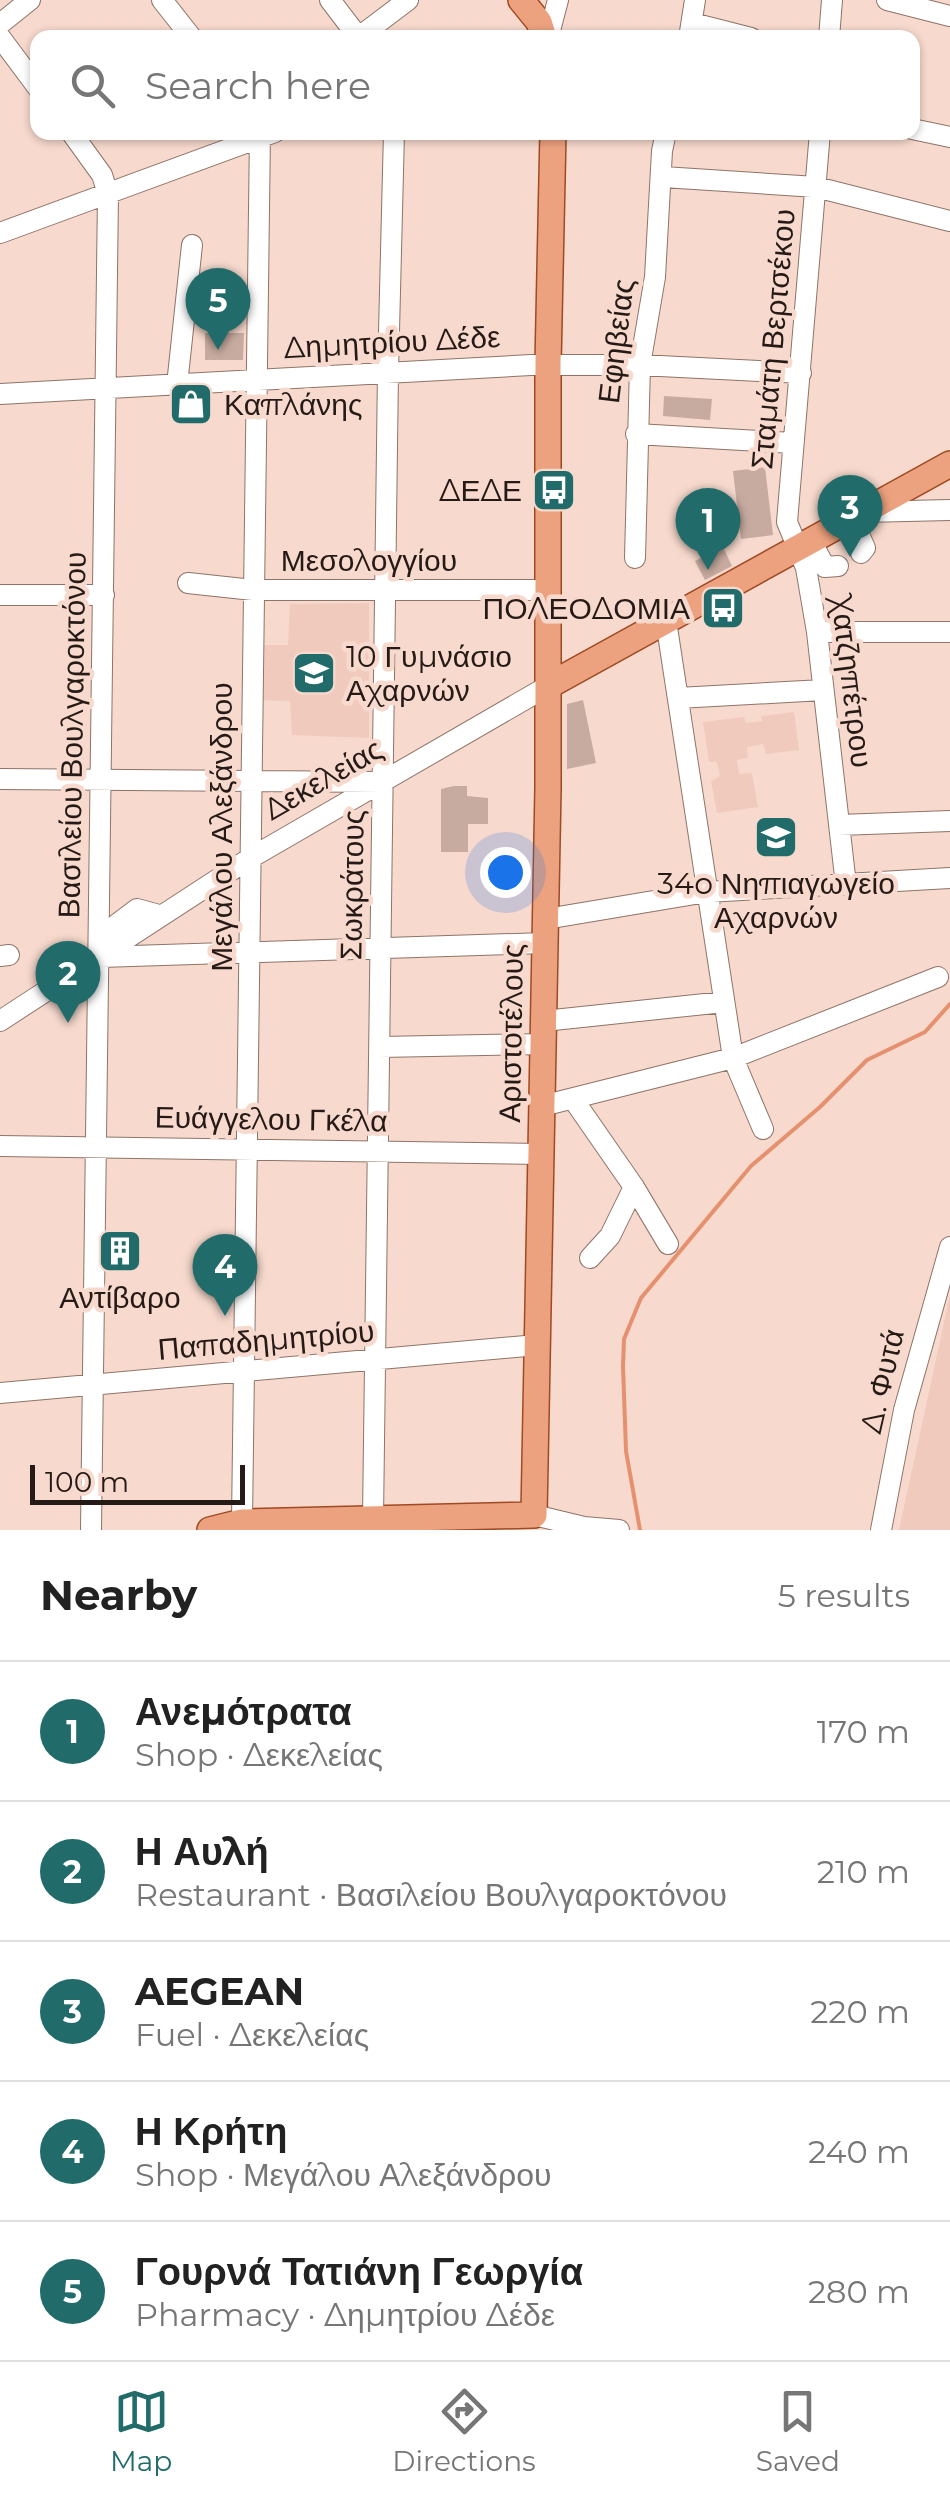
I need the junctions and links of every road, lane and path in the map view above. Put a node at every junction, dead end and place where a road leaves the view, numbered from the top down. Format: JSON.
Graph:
{"nodes":[{"id":1,"x":30,"y":0,"type":"edge"},
{"id":2,"x":162,"y":0,"type":"edge"},
{"id":3,"x":330,"y":0,"type":"edge"},
{"id":4,"x":408,"y":0,"type":"edge"},
{"id":5,"x":522,"y":0,"type":"edge"},
{"id":6,"x":558,"y":0,"type":"edge"},
{"id":7,"x":695,"y":0,"type":"edge"},
{"id":8,"x":832,"y":0,"type":"edge"},
{"id":9,"x":888,"y":0,"type":"edge"},
{"id":10,"x":947,"y":10,"type":"edge"},
{"id":11,"x":0,"y":24,"type":"edge"},
{"id":12,"x":186,"y":30,"type":"edge"},
{"id":13,"x":354,"y":30,"type":"edge"},
{"id":14,"x":368,"y":30,"type":"edge"},
{"id":15,"x":543,"y":30,"type":"edge"},
{"id":16,"x":549,"y":30,"type":"edge"},
{"id":17,"x":690,"y":30,"type":"edge"},
{"id":18,"x":829,"y":30,"type":"edge"},
{"id":19,"x":0,"y":38,"type":"edge"},
{"id":20,"x":30,"y":77,"type":"edge"},
{"id":21,"x":920,"y":131,"type":"edge"},
{"id":22,"x":950,"y":137,"type":"edge"},
{"id":23,"x":76,"y":140,"type":"edge"},
{"id":24,"x":249,"y":140,"type":"edge"},
{"id":25,"x":265,"y":140,"type":"edge"},
{"id":26,"x":394,"y":140,"type":"edge"},
{"id":27,"x":553,"y":140,"type":"edge"},
{"id":28,"x":665,"y":140,"type":"edge"},
{"id":29,"x":819,"y":140,"type":"edge"},
{"id":30,"x":663,"y":176,"type":"junction"},
{"id":31,"x":816,"y":187,"type":"junction"},
{"id":32,"x":108,"y":194,"type":"junction"},
{"id":33,"x":950,"y":220,"type":"edge"},
{"id":34,"x":0,"y":233,"type":"edge"},
{"id":35,"x":192,"y":244,"type":"dead end"},
{"id":36,"x":548,"y":364,"type":"junction"},
{"id":37,"x":640,"y":365,"type":"junction"},
{"id":38,"x":388,"y":371,"type":"junction"},
{"id":39,"x":801,"y":373,"type":"junction"},
{"id":40,"x":258,"y":380,"type":"junction"},
{"id":41,"x":177,"y":385,"type":"junction"},
{"id":42,"x":105,"y":388,"type":"junction"},
{"id":43,"x":0,"y":394,"type":"edge"},
{"id":44,"x":636,"y":434,"type":"junction"},
{"id":45,"x":793,"y":443,"type":"junction"},
{"id":46,"x":950,"y":464,"type":"edge"},
{"id":47,"x":950,"y":510,"type":"edge"},
{"id":48,"x":857,"y":515,"type":"junction"},
{"id":49,"x":804,"y":544,"type":"junction"},
{"id":50,"x":861,"y":552,"type":"dead end"},
{"id":51,"x":635,"y":558,"type":"dead end"},
{"id":52,"x":838,"y":566,"type":"dead end"},
{"id":53,"x":188,"y":583,"type":"dead end"},
{"id":54,"x":253,"y":590,"type":"junction"},
{"id":55,"x":550,"y":590,"type":"junction"},
{"id":56,"x":386,"y":591,"type":"junction"},
{"id":57,"x":0,"y":595,"type":"edge"},
{"id":58,"x":104,"y":595,"type":"junction"},
{"id":59,"x":666,"y":621,"type":"junction"},
{"id":60,"x":818,"y":632,"type":"junction"},
{"id":61,"x":950,"y":632,"type":"edge"},
{"id":62,"x":548,"y":686,"type":"junction"},
{"id":63,"x":823,"y":690,"type":"junction"},
{"id":64,"x":678,"y":698,"type":"junction"},
{"id":65,"x":0,"y":778,"type":"edge"},
{"id":66,"x":101,"y":780,"type":"junction"},
{"id":67,"x":252,"y":780,"type":"junction"},
{"id":68,"x":338,"y":782,"type":"junction"},
{"id":69,"x":383,"y":782,"type":"junction"},
{"id":70,"x":344,"y":804,"type":"junction"},
{"id":71,"x":950,"y":821,"type":"edge"},
{"id":72,"x":839,"y":825,"type":"junction"},
{"id":73,"x":252,"y":857,"type":"junction"},
{"id":74,"x":950,"y":878,"type":"edge"},
{"id":75,"x":846,"y":885,"type":"junction"},
{"id":76,"x":707,"y":892,"type":"junction"},
{"id":77,"x":100,"y":907,"type":"junction"},
{"id":78,"x":545,"y":931,"type":"junction"},
{"id":79,"x":117,"y":934,"type":"junction"},
{"id":80,"x":381,"y":948,"type":"junction"},
{"id":81,"x":250,"y":952,"type":"junction"},
{"id":82,"x":99,"y":957,"type":"junction"},
{"id":83,"x":938,"y":978,"type":"dead end"},
{"id":84,"x":724,"y":1002,"type":"junction"},
{"id":85,"x":0,"y":1021,"type":"edge"},
{"id":86,"x":543,"y":1033,"type":"junction"},
{"id":87,"x":380,"y":1047,"type":"junction"},
{"id":88,"x":733,"y":1058,"type":"junction"},
{"id":89,"x":574,"y":1099,"type":"junction"},
{"id":90,"x":542,"y":1106,"type":"junction"},
{"id":91,"x":763,"y":1130,"type":"dead end"},
{"id":92,"x":96,"y":1145,"type":"junction"},
{"id":93,"x":0,"y":1146,"type":"edge"},
{"id":94,"x":246,"y":1148,"type":"junction"},
{"id":95,"x":376,"y":1151,"type":"junction"},
{"id":96,"x":541,"y":1154,"type":"junction"},
{"id":97,"x":634,"y":1187,"type":"junction"},
{"id":98,"x":668,"y":1244,"type":"dead end"},
{"id":99,"x":950,"y":1247,"type":"edge"},
{"id":100,"x":590,"y":1258,"type":"dead end"},
{"id":101,"x":538,"y":1345,"type":"junction"},
{"id":102,"x":374,"y":1360,"type":"junction"},
{"id":103,"x":242,"y":1372,"type":"junction"},
{"id":104,"x":92,"y":1385,"type":"junction"},
{"id":105,"x":0,"y":1393,"type":"edge"},
{"id":106,"x":373,"y":1518,"type":"junction"},
{"id":107,"x":534,"y":1525,"type":"edge"},
{"id":108,"x":238,"y":1526,"type":"edge"},
{"id":109,"x":91,"y":1530,"type":"edge"},
{"id":110,"x":210,"y":1530,"type":"edge"},
{"id":111,"x":619,"y":1530,"type":"edge"},
{"id":112,"x":881,"y":1530,"type":"edge"}],
"edges":[{"from":1,"to":11,"type":"street"},
{"from":2,"to":12,"type":"street"},
{"from":3,"to":13,"type":"street"},
{"from":4,"to":14,"type":"street"},
{"from":5,"to":15,"type":"main road"},
{"from":6,"to":16,"type":"street"},
{"from":7,"to":17,"type":"street"},
{"from":8,"to":18,"type":"street"},
{"from":9,"to":10,"type":"street"},
{"from":19,"to":20,"type":"street"},
{"from":21,"to":22,"type":"street"},
{"from":23,"to":32,"type":"street","name":"Βασιλείου Βουλγαροκτόνου"},
{"from":24,"to":32,"type":"street"},
{"from":25,"to":40,"type":"street","name":"Μεγάλου Αλεξάνδρου"},
{"from":26,"to":38,"type":"street","name":"Σωκράτους"},
{"from":27,"to":36,"type":"main road","name":"Αριστοτέλους"},
{"from":28,"to":30,"type":"street","name":"Εφηβείας"},
{"from":29,"to":31,"type":"street","name":"Σταμάτη Βερτσέκου"},
{"from":30,"to":31,"type":"street"},
{"from":30,"to":37,"type":"street","name":"Εφηβείας"},
{"from":31,"to":33,"type":"street"},
{"from":31,"to":39,"type":"street","name":"Σταμάτη Βερτσέκου"},
{"from":32,"to":34,"type":"street"},
{"from":32,"to":42,"type":"street","name":"Βασιλείου Βουλγαροκτόνου"},
{"from":35,"to":41,"type":"street"},
{"from":36,"to":37,"type":"street","name":"Δημητρίου Δέδε"},
{"from":36,"to":38,"type":"street","name":"Δημητρίου Δέδε"},
{"from":36,"to":55,"type":"main road","name":"Αριστοτέλους"},
{"from":37,"to":39,"type":"street","name":"Δημητρίου Δέδε"},
{"from":37,"to":44,"type":"street","name":"Εφηβείας"},
{"from":38,"to":40,"type":"street","name":"Δημητρίου Δέδε"},
{"from":38,"to":56,"type":"street","name":"Σωκράτους"},
{"from":39,"to":45,"type":"street","name":"Σταμάτη Βερτσέκου"},
{"from":40,"to":41,"type":"street","name":"Δημητρίου Δέδε"},
{"from":40,"to":54,"type":"street","name":"Μεγάλου Αλεξάνδρου"},
{"from":41,"to":42,"type":"street","name":"Δημητρίου Δέδε"},
{"from":42,"to":43,"type":"street","name":"Δημητρίου Δέδε"},
{"from":42,"to":58,"type":"street","name":"Βασιλείου Βουλγαροκτόνου"},
{"from":44,"to":45,"type":"street"},
{"from":44,"to":51,"type":"street","name":"Εφηβείας"},
{"from":45,"to":49,"type":"street","name":"Σταμάτη Βερτσέκου"},
{"from":46,"to":48,"type":"main road","name":"Δεκελείας"},
{"from":47,"to":48,"type":"street"},
{"from":48,"to":49,"type":"main road","name":"Δεκελείας"},
{"from":48,"to":50,"type":"street"},
{"from":49,"to":52,"type":"street"},
{"from":49,"to":59,"type":"main road","name":"Δεκελείας"},
{"from":49,"to":60,"type":"street","name":"Χατζηπέτρου"},
{"from":53,"to":54,"type":"street","name":"Μεσολογγίου"},
{"from":54,"to":56,"type":"street","name":"Μεσολογγίου"},
{"from":54,"to":67,"type":"street","name":"Μεγάλου Αλεξάνδρου"},
{"from":55,"to":56,"type":"street","name":"Μεσολογγίου"},
{"from":55,"to":62,"type":"main road","name":"Αριστοτέλους"},
{"from":56,"to":69,"type":"street","name":"Σωκράτους"},
{"from":57,"to":58,"type":"street"},
{"from":58,"to":66,"type":"street","name":"Βασιλείου Βουλγαροκτόνου"},
{"from":59,"to":62,"type":"main road","name":"Δεκελείας"},
{"from":59,"to":64,"type":"street"},
{"from":60,"to":61,"type":"street"},
{"from":60,"to":63,"type":"street","name":"Χατζηπέτρου"},
{"from":62,"to":69,"type":"street","name":"Δεκελείας"},
{"from":62,"to":78,"type":"main road","name":"Αριστοτέλους"},
{"from":63,"to":64,"type":"street"},
{"from":63,"to":72,"type":"street","name":"Χατζηπέτρου"},
{"from":64,"to":76,"type":"street"},
{"from":65,"to":66,"type":"street"},
{"from":66,"to":67,"type":"street"},
{"from":66,"to":77,"type":"street","name":"Βασιλείου Βουλγαροκτόνου"},
{"from":67,"to":68,"type":"street"},
{"from":67,"to":73,"type":"street","name":"Μεγάλου Αλεξάνδρου"},
{"from":68,"to":69,"type":"street"},
{"from":68,"to":70,"type":"street"},
{"from":69,"to":70,"type":"street","name":"Δεκελείας"},
{"from":69,"to":80,"type":"street","name":"Σωκράτους"},
{"from":70,"to":73,"type":"street","name":"Δεκελείας"},
{"from":71,"to":72,"type":"street"},
{"from":72,"to":75,"type":"street","name":"Χατζηπέτρου"},
{"from":73,"to":79,"type":"street","name":"Δεκελείας"},
{"from":73,"to":81,"type":"street","name":"Μεγάλου Αλεξάνδρου"},
{"from":74,"to":75,"type":"street"},
{"from":75,"to":76,"type":"street"},
{"from":76,"to":78,"type":"street"},
{"from":76,"to":84,"type":"street"},
{"from":77,"to":79,"type":"street"},
{"from":77,"to":82,"type":"street","name":"Βασιλείου Βουλγαροκτόνου"},
{"from":78,"to":80,"type":"street"},
{"from":78,"to":86,"type":"main road","name":"Αριστοτέλους"},
{"from":79,"to":82,"type":"street","name":"Δεκελείας"},
{"from":80,"to":81,"type":"street"},
{"from":80,"to":87,"type":"street","name":"Σωκράτους"},
{"from":81,"to":82,"type":"street"},
{"from":81,"to":94,"type":"street","name":"Μεγάλου Αλεξάνδρου"},
{"from":82,"to":85,"type":"street","name":"Δεκελείας"},
{"from":82,"to":92,"type":"street","name":"Βασιλείου Βουλγαροκτόνου"},
{"from":83,"to":88,"type":"street"},
{"from":84,"to":86,"type":"street"},
{"from":84,"to":88,"type":"street"},
{"from":86,"to":87,"type":"street"},
{"from":86,"to":90,"type":"main road","name":"Αριστοτέλους"},
{"from":87,"to":95,"type":"street","name":"Σωκράτους"},
{"from":88,"to":89,"type":"street"},
{"from":88,"to":91,"type":"street"},
{"from":89,"to":90,"type":"street"},
{"from":89,"to":97,"type":"street"},
{"from":90,"to":96,"type":"main road","name":"Αριστοτέλους"},
{"from":92,"to":93,"type":"street","name":"Ευάγγελου Γκέλα"},
{"from":92,"to":94,"type":"street","name":"Ευάγγελου Γκέλα"},
{"from":92,"to":104,"type":"street","name":"Βασιλείου Βουλγαροκτόνου"},
{"from":94,"to":95,"type":"street","name":"Ευάγγελου Γκέλα"},
{"from":94,"to":103,"type":"street","name":"Μεγάλου Αλεξάνδρου"},
{"from":95,"to":96,"type":"street","name":"Ευάγγελου Γκέλα"},
{"from":95,"to":102,"type":"street","name":"Σωκράτους"},
{"from":96,"to":101,"type":"main road","name":"Αριστοτέλους"},
{"from":97,"to":98,"type":"street"},
{"from":97,"to":100,"type":"street"},
{"from":99,"to":112,"type":"street","name":"Δ. Φυτά"},
{"from":101,"to":102,"type":"street","name":"Παπαδημητρίου"},
{"from":101,"to":107,"type":"main road","name":"Αριστοτέλους"},
{"from":102,"to":103,"type":"street","name":"Παπαδημητρίου"},
{"from":102,"to":106,"type":"street","name":"Σωκράτους"},
{"from":103,"to":104,"type":"street","name":"Παπαδημητρίου"},
{"from":103,"to":108,"type":"street","name":"Μεγάλου Αλεξάνδρου"},
{"from":104,"to":105,"type":"street","name":"Παπαδημητρίου"},
{"from":104,"to":109,"type":"street","name":"Βασιλείου Βουλγαροκτόνου"},
{"from":106,"to":107,"type":"main road"},
{"from":106,"to":108,"type":"main road"},
{"from":107,"to":111,"type":"street"},
{"from":108,"to":110,"type":"main road"}]}
